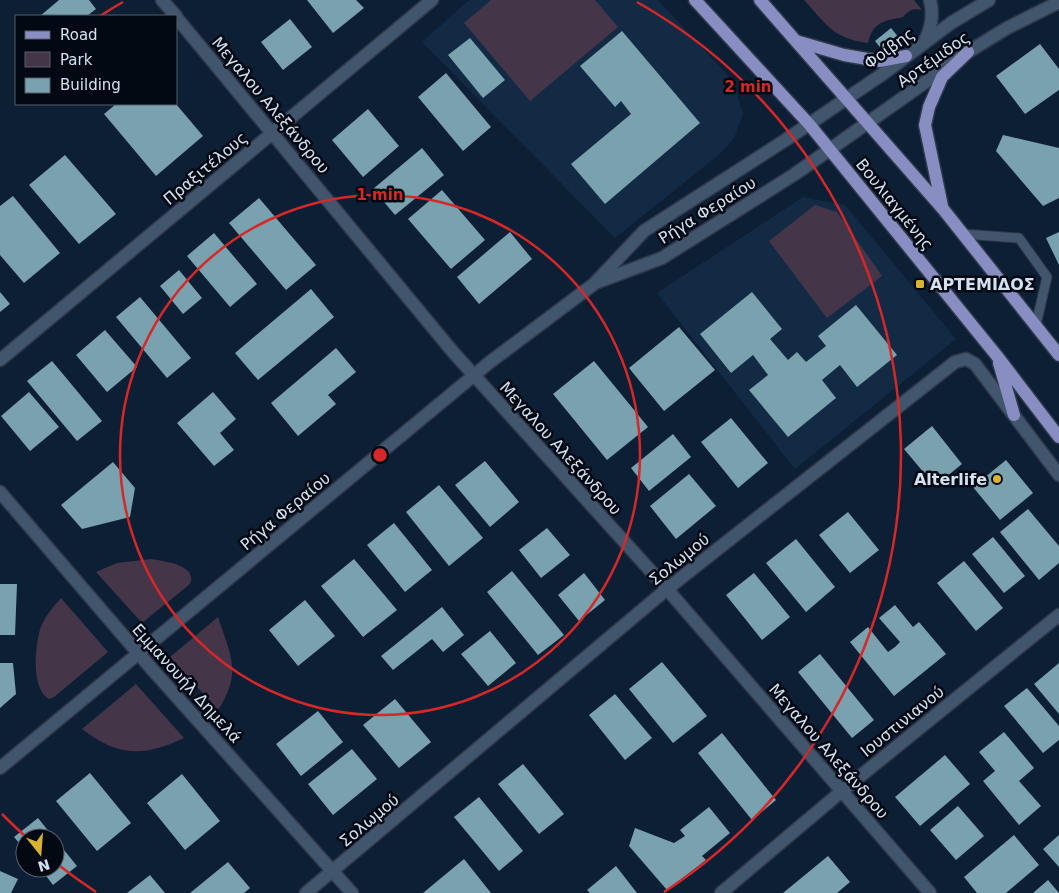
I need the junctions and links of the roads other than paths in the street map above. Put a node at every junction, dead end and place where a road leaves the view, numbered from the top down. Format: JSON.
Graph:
{"nodes":[{"id":1,"x":162,"y":0,"type":"edge"},
{"id":2,"x":432,"y":0,"type":"edge"},
{"id":3,"x":695,"y":0,"type":"edge"},
{"id":4,"x":760,"y":0,"type":"edge"},
{"id":5,"x":930,"y":0,"type":"edge"},
{"id":6,"x":988,"y":0,"type":"edge"},
{"id":7,"x":1059,"y":2,"type":"edge"},
{"id":8,"x":175,"y":15,"type":"edge"},
{"id":9,"x":178,"y":18,"type":"edge"},
{"id":10,"x":796,"y":41,"type":"junction"},
{"id":11,"x":924,"y":43,"type":"junction"},
{"id":12,"x":968,"y":52,"type":"junction"},
{"id":13,"x":906,"y":56,"type":"junction"},
{"id":14,"x":846,"y":98,"type":"junction"},
{"id":15,"x":809,"y":124,"type":"junction"},
{"id":16,"x":868,"y":124,"type":"junction"},
{"id":17,"x":273,"y":132,"type":"junction"},
{"id":18,"x":830,"y":150,"type":"junction"},
{"id":19,"x":943,"y":209,"type":"junction"},
{"id":20,"x":963,"y":234,"type":"junction"},
{"id":21,"x":594,"y":284,"type":"junction"},
{"id":22,"x":1036,"y":325,"type":"junction"},
{"id":23,"x":1059,"y":355,"type":"edge"},
{"id":24,"x":997,"y":356,"type":"junction"},
{"id":25,"x":0,"y":360,"type":"edge"},
{"id":26,"x":474,"y":376,"type":"junction"},
{"id":27,"x":1014,"y":415,"type":"junction"},
{"id":28,"x":1059,"y":437,"type":"edge"},
{"id":29,"x":1059,"y":475,"type":"edge"},
{"id":30,"x":0,"y":492,"type":"edge"},
{"id":31,"x":667,"y":589,"type":"junction"},
{"id":32,"x":1059,"y":615,"type":"edge"},
{"id":33,"x":138,"y":653,"type":"junction"},
{"id":34,"x":0,"y":768,"type":"edge"},
{"id":35,"x":842,"y":791,"type":"junction"},
{"id":36,"x":333,"y":871,"type":"junction"},
{"id":37,"x":306,"y":893,"type":"edge"},
{"id":38,"x":352,"y":893,"type":"edge"},
{"id":39,"x":721,"y":893,"type":"edge"},
{"id":40,"x":930,"y":893,"type":"edge"}],
"edges":[{"from":1,"to":8,"type":"street","name":"Μεγαλου Αλεξάνδρου"},
{"from":2,"to":17,"type":"street","name":"Πραξιτέλους"},
{"from":3,"to":15,"type":"main road","name":"Βουλιαγμένης"},
{"from":4,"to":10,"type":"main road","name":"Βουλιαγμένης"},
{"from":5,"to":11,"type":"street"},
{"from":6,"to":11,"type":"street","name":"Φοίβης"},
{"from":7,"to":12,"type":"street","name":"Αρτέμιδος"},
{"from":9,"to":17,"type":"street","name":"Μεγαλου Αλεξάνδρου"},
{"from":10,"to":13,"type":"main road"},
{"from":10,"to":14,"type":"main road","name":"Βουλιαγμένης"},
{"from":11,"to":13,"type":"street","name":"Φοίβης"},
{"from":12,"to":16,"type":"street","name":"Αρτέμιδος"},
{"from":12,"to":19,"type":"main road"},
{"from":13,"to":14,"type":"street","name":"Φοίβης"},
{"from":14,"to":15,"type":"street","name":"Φοίβης"},
{"from":14,"to":16,"type":"main road","name":"Βουλιαγμένης"},
{"from":15,"to":18,"type":"main road","name":"Βουλιαγμένης"},
{"from":15,"to":21,"type":"street","name":"Ρήγα Φεραίου"},
{"from":16,"to":18,"type":"street","name":"Αρτέμιδος"},
{"from":16,"to":19,"type":"main road","name":"Βουλιαγμένης"},
{"from":17,"to":25,"type":"street","name":"Πραξιτέλους"},
{"from":17,"to":26,"type":"street","name":"Μεγαλου Αλεξάνδρου"},
{"from":18,"to":21,"type":"street","name":"Ρήγα Φεραίου"},
{"from":18,"to":24,"type":"main road","name":"Βουλιαγμένης"},
{"from":19,"to":20,"type":"main road","name":"Βουλιαγμένης"},
{"from":20,"to":22,"type":"main road","name":"Βουλιαγμένης"},
{"from":20,"to":22,"type":"lane"},
{"from":21,"to":26,"type":"street","name":"Ρήγα Φεραίου"},
{"from":22,"to":23,"type":"main road","name":"Βουλιαγμένης"},
{"from":24,"to":27,"type":"main road"},
{"from":24,"to":28,"type":"main road","name":"Βουλιαγμένης"},
{"from":26,"to":31,"type":"street","name":"Μεγαλου Αλεξάνδρου"},
{"from":26,"to":33,"type":"street","name":"Ρήγα Φεραίου"},
{"from":27,"to":29,"type":"street","name":"Σολωμού"},
{"from":27,"to":31,"type":"street","name":"Σολωμού"},
{"from":30,"to":33,"type":"street","name":"Εμμανουήλ Δημελά"},
{"from":31,"to":35,"type":"street","name":"Μεγαλου Αλεξάνδρου"},
{"from":31,"to":36,"type":"street","name":"Σολωμού"},
{"from":32,"to":35,"type":"street","name":"Ιουστινιανού"},
{"from":33,"to":34,"type":"street","name":"Ρήγα Φεραίου"},
{"from":33,"to":36,"type":"street","name":"Εμμανουήλ Δημελά"},
{"from":35,"to":39,"type":"street","name":"Ιουστινιανού"},
{"from":35,"to":40,"type":"street","name":"Μεγαλου Αλεξάνδρου"},
{"from":36,"to":37,"type":"street","name":"Σολωμού"},
{"from":36,"to":38,"type":"street","name":"Εμμανουήλ Δημελά"}]}
